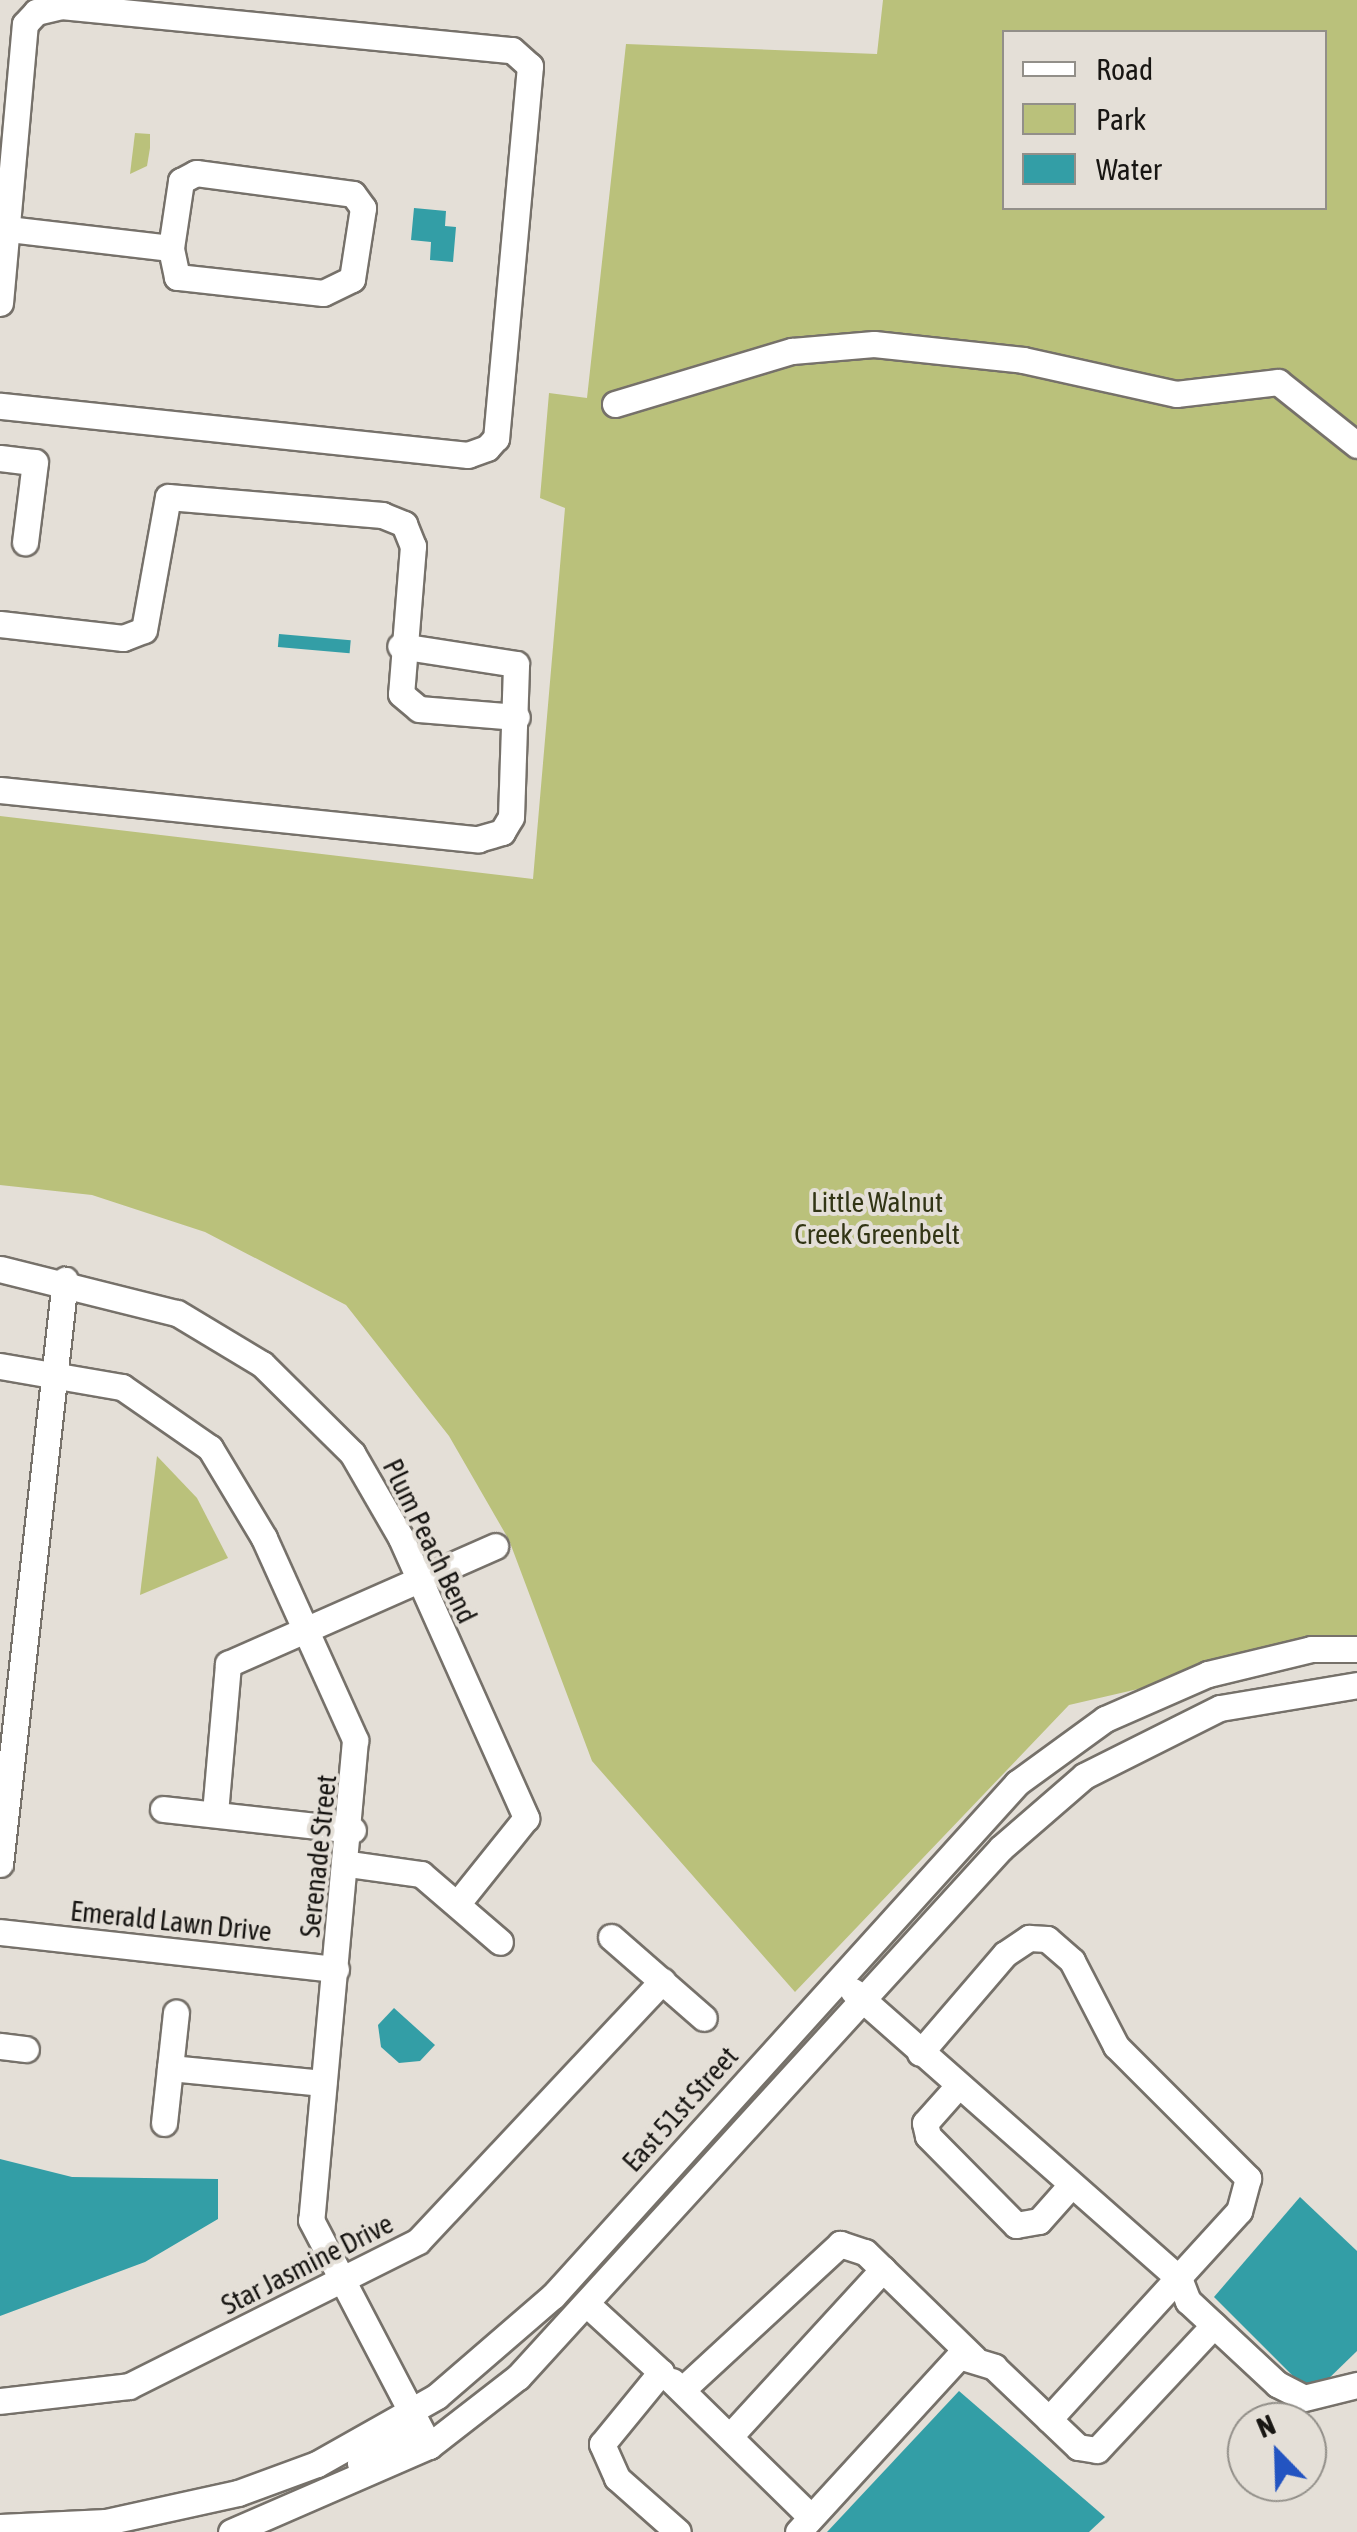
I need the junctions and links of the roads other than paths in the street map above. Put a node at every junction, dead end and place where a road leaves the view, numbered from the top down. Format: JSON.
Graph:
{"nodes":[{"id":1,"x":3,"y":227,"type":"edge"},
{"id":2,"x":171,"y":248,"type":"junction"},
{"id":3,"x":0,"y":303,"type":"edge"},
{"id":4,"x":615,"y":404,"type":"dead end"},
{"id":5,"x":0,"y":406,"type":"edge"},
{"id":6,"x":1357,"y":445,"type":"edge"},
{"id":7,"x":0,"y":458,"type":"edge"},
{"id":8,"x":25,"y":542,"type":"dead end"},
{"id":9,"x":0,"y":624,"type":"edge"},
{"id":10,"x":400,"y":646,"type":"junction"},
{"id":11,"x":517,"y":717,"type":"junction"},
{"id":12,"x":0,"y":790,"type":"edge"},
{"id":13,"x":0,"y":1269,"type":"edge"},
{"id":14,"x":65,"y":1280,"type":"junction"},
{"id":15,"x":0,"y":1366,"type":"edge"},
{"id":16,"x":56,"y":1373,"type":"junction"},
{"id":17,"x":495,"y":1546,"type":"dead end"},
{"id":18,"x":420,"y":1580,"type":"junction"},
{"id":19,"x":305,"y":1629,"type":"junction"},
{"id":20,"x":1357,"y":1650,"type":"edge"},
{"id":21,"x":1357,"y":1685,"type":"edge"},
{"id":22,"x":163,"y":1809,"type":"dead end"},
{"id":23,"x":215,"y":1813,"type":"junction"},
{"id":24,"x":353,"y":1830,"type":"junction"},
{"id":25,"x":0,"y":1864,"type":"edge"},
{"id":26,"x":349,"y":1864,"type":"junction"},
{"id":27,"x":458,"y":1903,"type":"junction"},
{"id":28,"x":0,"y":1932,"type":"edge"},
{"id":29,"x":611,"y":1937,"type":"dead end"},
{"id":30,"x":500,"y":1942,"type":"dead end"},
{"id":31,"x":336,"y":1969,"type":"junction"},
{"id":32,"x":839,"y":1977,"type":"junction"},
{"id":33,"x":662,"y":1981,"type":"junction"},
{"id":34,"x":862,"y":2000,"type":"junction"},
{"id":35,"x":176,"y":2013,"type":"dead end"},
{"id":36,"x":704,"y":2018,"type":"dead end"},
{"id":37,"x":920,"y":2053,"type":"junction"},
{"id":38,"x":170,"y":2068,"type":"junction"},
{"id":39,"x":323,"y":2083,"type":"junction"},
{"id":40,"x":958,"y":2088,"type":"junction"},
{"id":41,"x":164,"y":2122,"type":"dead end"},
{"id":42,"x":1071,"y":2185,"type":"junction"},
{"id":43,"x":882,"y":2269,"type":"junction"},
{"id":44,"x":1179,"y":2278,"type":"junction"},
{"id":45,"x":338,"y":2284,"type":"junction"},
{"id":46,"x":590,"y":2306,"type":"junction"},
{"id":47,"x":1214,"y":2325,"type":"junction"},
{"id":48,"x":974,"y":2358,"type":"junction"},
{"id":49,"x":661,"y":2372,"type":"junction"},
{"id":50,"x":1357,"y":2385,"type":"edge"},
{"id":51,"x":684,"y":2389,"type":"junction"},
{"id":52,"x":0,"y":2401,"type":"edge"},
{"id":53,"x":1049,"y":2419,"type":"junction"},
{"id":54,"x":418,"y":2430,"type":"junction"},
{"id":55,"x":731,"y":2435,"type":"junction"},
{"id":56,"x":805,"y":2525,"type":"edge"},
{"id":57,"x":0,"y":2527,"type":"edge"},
{"id":58,"x":243,"y":2528,"type":"edge"},
{"id":59,"x":678,"y":2532,"type":"edge"}],
"edges":[{"from":1,"to":2,"type":"street"},
{"from":1,"to":3,"type":"street"},
{"from":1,"to":5,"type":"street"},
{"from":2,"to":2,"type":"street"},
{"from":4,"to":6,"type":"street"},
{"from":7,"to":8,"type":"street"},
{"from":9,"to":10,"type":"street"},
{"from":10,"to":11,"type":"street"},
{"from":10,"to":11,"type":"street"},
{"from":11,"to":12,"type":"street"},
{"from":13,"to":14,"type":"street","name":"Plum Peach Bend"},
{"from":14,"to":16,"type":"street"},
{"from":14,"to":18,"type":"street","name":"Plum Peach Bend"},
{"from":15,"to":16,"type":"street","name":"Serenade Street"},
{"from":16,"to":19,"type":"street","name":"Serenade Street"},
{"from":16,"to":25,"type":"street"},
{"from":17,"to":18,"type":"street"},
{"from":18,"to":19,"type":"street"},
{"from":18,"to":27,"type":"street","name":"Plum Peach Bend"},
{"from":19,"to":23,"type":"street"},
{"from":19,"to":24,"type":"street","name":"Serenade Street"},
{"from":20,"to":32,"type":"street","name":"East 51st Street"},
{"from":21,"to":34,"type":"street","name":"East 51st Street"},
{"from":22,"to":23,"type":"street"},
{"from":23,"to":24,"type":"street"},
{"from":24,"to":26,"type":"street","name":"Serenade Street"},
{"from":26,"to":27,"type":"street"},
{"from":26,"to":31,"type":"street","name":"Serenade Street"},
{"from":27,"to":30,"type":"street"},
{"from":28,"to":31,"type":"street","name":"Emerald Lawn Drive"},
{"from":29,"to":33,"type":"street"},
{"from":31,"to":39,"type":"street","name":"Serenade Street"},
{"from":32,"to":34,"type":"street"},
{"from":32,"to":54,"type":"street","name":"East 51st Street"},
{"from":33,"to":36,"type":"street"},
{"from":33,"to":45,"type":"street","name":"Star Jasmine Drive"},
{"from":34,"to":37,"type":"street"},
{"from":34,"to":46,"type":"street","name":"East 51st Street"},
{"from":35,"to":38,"type":"street"},
{"from":37,"to":40,"type":"street"},
{"from":37,"to":44,"type":"street"},
{"from":38,"to":39,"type":"street"},
{"from":38,"to":41,"type":"street"},
{"from":39,"to":45,"type":"street","name":"Serenade Street"},
{"from":40,"to":42,"type":"street"},
{"from":40,"to":42,"type":"street"},
{"from":42,"to":44,"type":"street"},
{"from":43,"to":48,"type":"street"},
{"from":43,"to":51,"type":"street"},
{"from":43,"to":55,"type":"street"},
{"from":44,"to":47,"type":"street"},
{"from":44,"to":53,"type":"street"},
{"from":45,"to":52,"type":"street","name":"Star Jasmine Drive"},
{"from":45,"to":54,"type":"street","name":"Serenade Street"},
{"from":46,"to":49,"type":"street"},
{"from":46,"to":54,"type":"street","name":"East 51st Street"},
{"from":47,"to":50,"type":"street"},
{"from":47,"to":53,"type":"street"},
{"from":48,"to":53,"type":"street"},
{"from":48,"to":56,"type":"street"},
{"from":49,"to":51,"type":"street"},
{"from":49,"to":59,"type":"street"},
{"from":51,"to":55,"type":"street"},
{"from":54,"to":57,"type":"street","name":"East 51st Street"},
{"from":54,"to":58,"type":"street","name":"East 51st Street"},
{"from":55,"to":56,"type":"street"}]}
